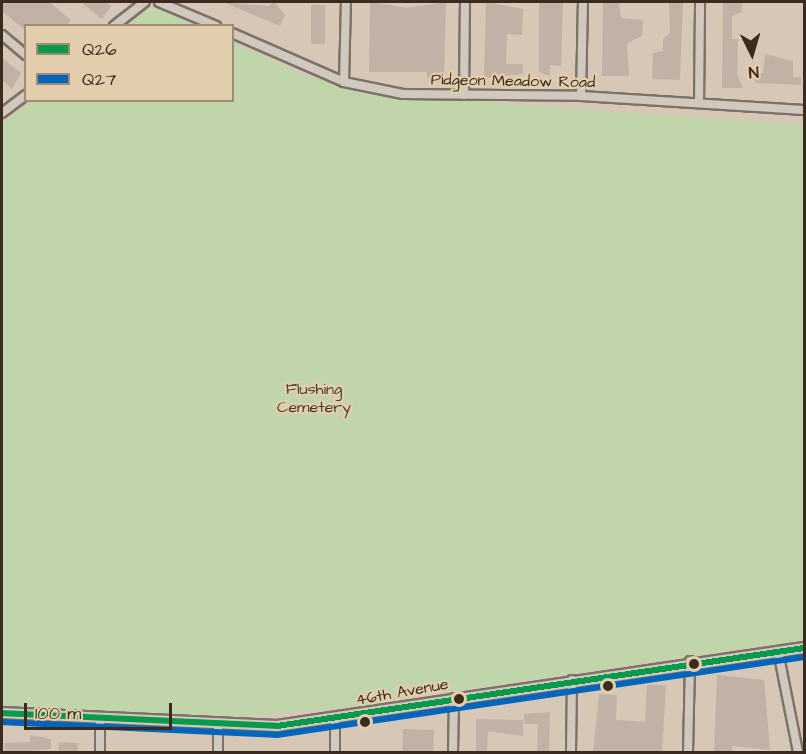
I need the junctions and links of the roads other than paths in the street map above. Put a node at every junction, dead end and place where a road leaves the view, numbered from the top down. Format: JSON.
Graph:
{"nodes":[{"id":1,"x":145,"y":2,"type":"edge"},
{"id":2,"x":159,"y":2,"type":"edge"},
{"id":3,"x":346,"y":2,"type":"edge"},
{"id":4,"x":465,"y":2,"type":"edge"},
{"id":5,"x":583,"y":2,"type":"edge"},
{"id":6,"x":700,"y":2,"type":"edge"},
{"id":7,"x":117,"y":24,"type":"edge"},
{"id":8,"x":211,"y":24,"type":"edge"},
{"id":9,"x":234,"y":34,"type":"edge"},
{"id":10,"x":2,"y":35,"type":"edge"},
{"id":11,"x":24,"y":53,"type":"edge"},
{"id":12,"x":344,"y":82,"type":"junction"},
{"id":13,"x":464,"y":95,"type":"junction"},
{"id":14,"x":24,"y":96,"type":"edge"},
{"id":15,"x":581,"y":96,"type":"junction"},
{"id":16,"x":699,"y":103,"type":"junction"},
{"id":17,"x":804,"y":110,"type":"edge"},
{"id":18,"x":2,"y":113,"type":"edge"},
{"id":19,"x":804,"y":648,"type":"edge"},
{"id":20,"x":778,"y":651,"type":"junction"},
{"id":21,"x":690,"y":661,"type":"junction"},
{"id":22,"x":572,"y":680,"type":"junction"},
{"id":23,"x":454,"y":698,"type":"junction"},
{"id":24,"x":2,"y":713,"type":"edge"},
{"id":25,"x":100,"y":719,"type":"junction"},
{"id":26,"x":335,"y":719,"type":"junction"},
{"id":27,"x":218,"y":725,"type":"junction"},
{"id":28,"x":100,"y":753,"type":"edge"},
{"id":29,"x":218,"y":753,"type":"edge"},
{"id":30,"x":335,"y":753,"type":"edge"},
{"id":31,"x":453,"y":753,"type":"edge"},
{"id":32,"x":571,"y":753,"type":"edge"},
{"id":33,"x":688,"y":753,"type":"edge"},
{"id":34,"x":798,"y":753,"type":"edge"}],
"edges":[{"from":1,"to":7,"type":"street"},
{"from":2,"to":8,"type":"street"},
{"from":3,"to":12,"type":"street"},
{"from":4,"to":13,"type":"street"},
{"from":5,"to":15,"type":"street"},
{"from":6,"to":16,"type":"street"},
{"from":9,"to":12,"type":"street","name":"Pidgeon Meadow Road"},
{"from":10,"to":11,"type":"street"},
{"from":12,"to":13,"type":"street","name":"Pidgeon Meadow Road"},
{"from":13,"to":15,"type":"street","name":"Pidgeon Meadow Road"},
{"from":14,"to":18,"type":"street"},
{"from":15,"to":16,"type":"street","name":"Pidgeon Meadow Road"},
{"from":16,"to":17,"type":"street","name":"Pidgeon Meadow Road"},
{"from":19,"to":20,"type":"street","name":"46th Avenue"},
{"from":20,"to":21,"type":"street","name":"46th Avenue"},
{"from":20,"to":34,"type":"street"},
{"from":21,"to":22,"type":"street","name":"46th Avenue"},
{"from":21,"to":33,"type":"street"},
{"from":22,"to":23,"type":"street","name":"46th Avenue"},
{"from":22,"to":32,"type":"street"},
{"from":23,"to":26,"type":"street","name":"46th Avenue"},
{"from":23,"to":31,"type":"street"},
{"from":24,"to":25,"type":"street","name":"46th Avenue"},
{"from":25,"to":27,"type":"street","name":"46th Avenue"},
{"from":25,"to":28,"type":"street"},
{"from":26,"to":27,"type":"street","name":"46th Avenue"},
{"from":26,"to":30,"type":"street"},
{"from":27,"to":29,"type":"street"}]}
